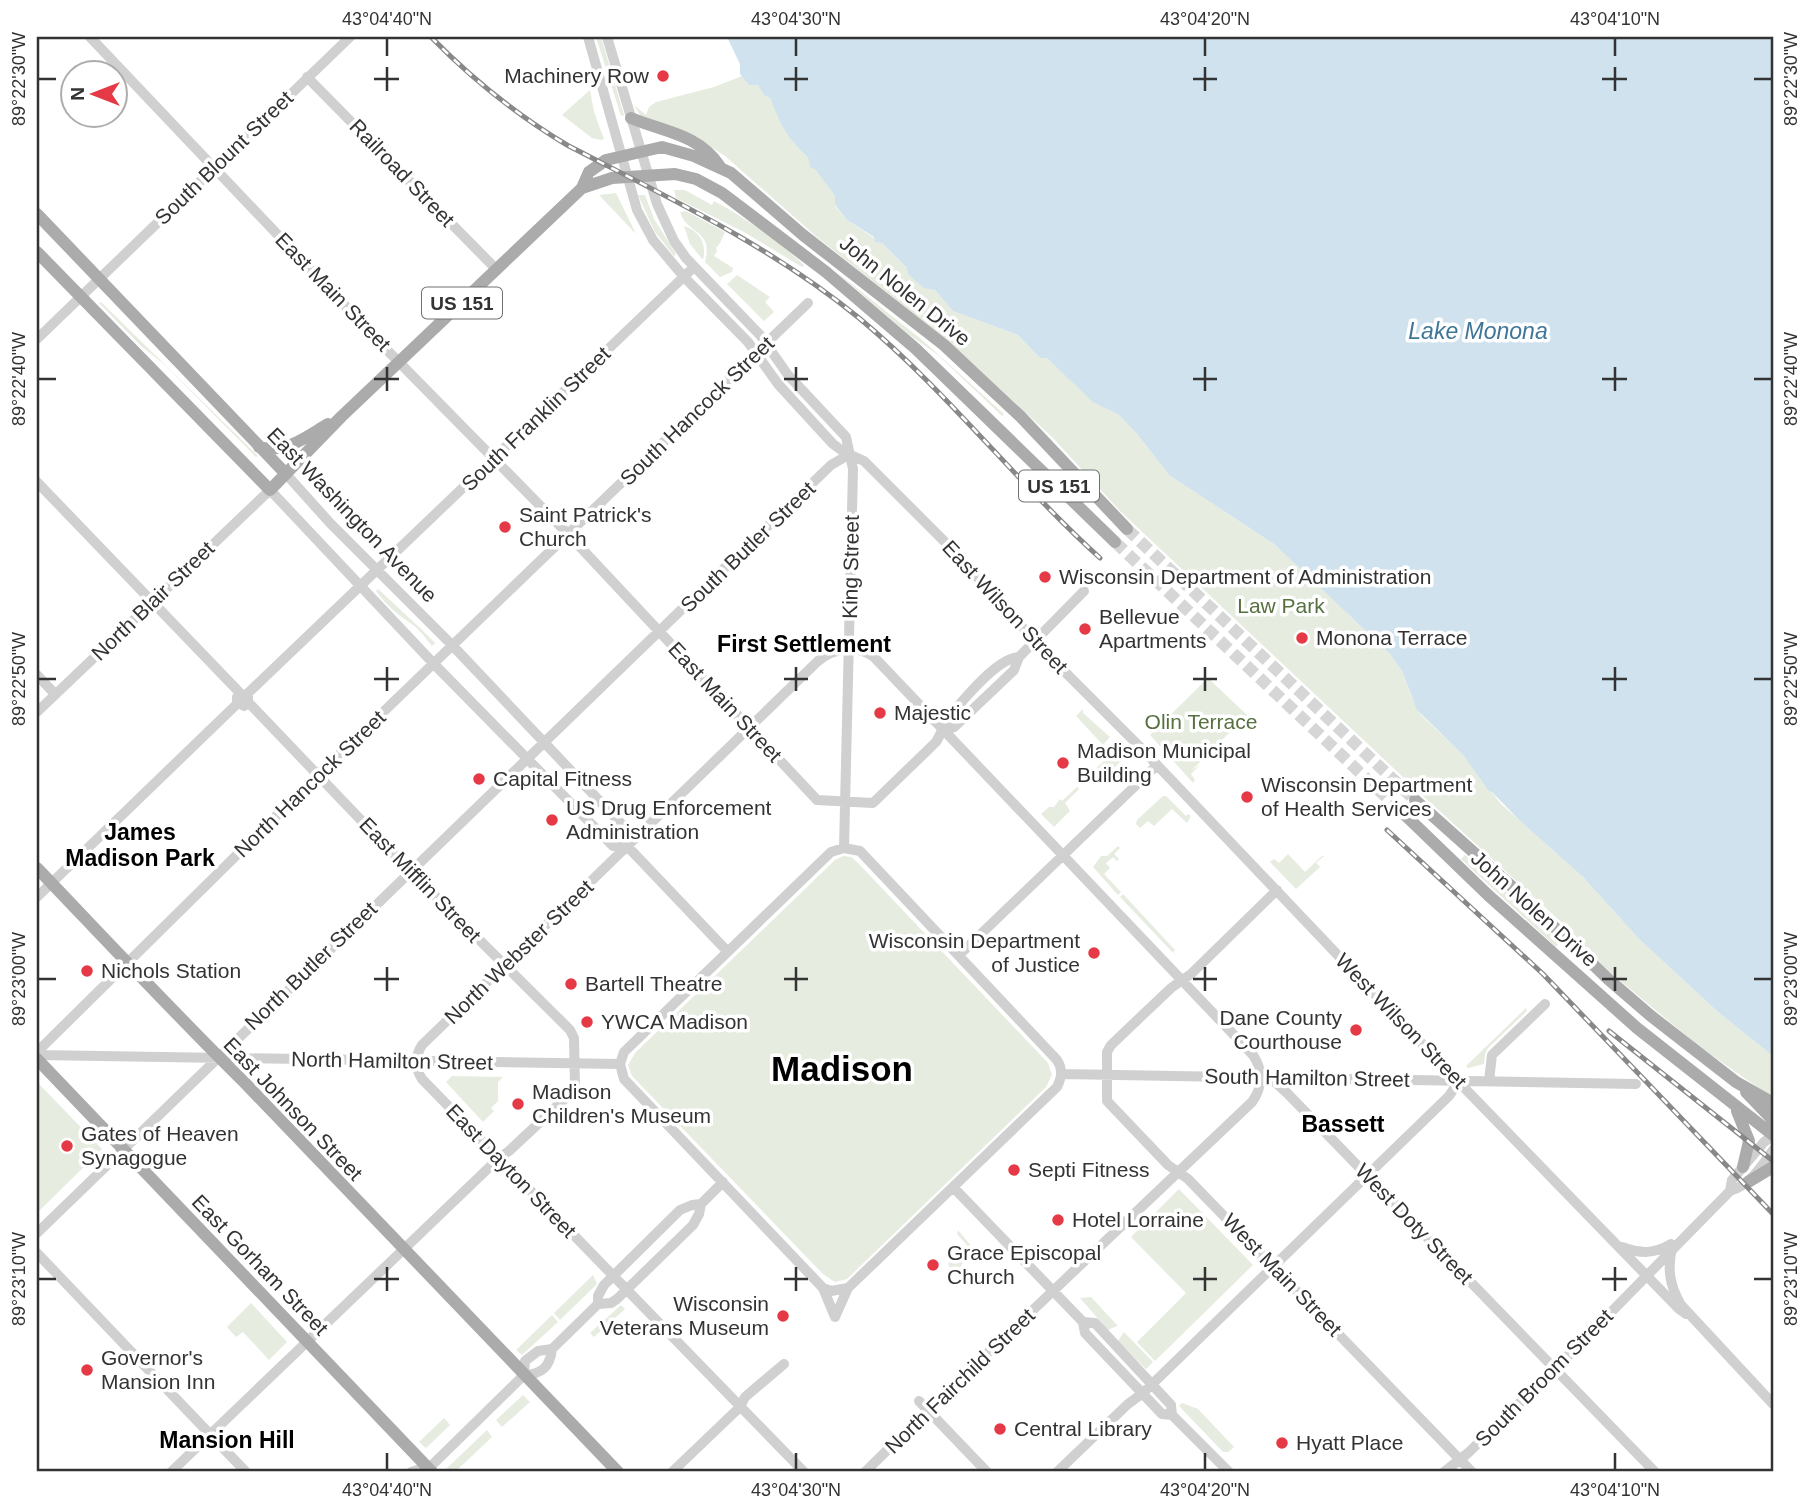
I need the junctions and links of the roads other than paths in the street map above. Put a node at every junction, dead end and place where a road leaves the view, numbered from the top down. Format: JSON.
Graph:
{"nodes":[{"id":1,"x":90,"y":37,"type":"edge"},
{"id":2,"x":350,"y":37,"type":"edge"},
{"id":3,"x":588,"y":37,"type":"edge"},
{"id":4,"x":607,"y":37,"type":"edge"},
{"id":5,"x":307,"y":77,"type":"junction"},
{"id":6,"x":631,"y":118,"type":"junction"},
{"id":7,"x":641,"y":150,"type":"junction"},
{"id":8,"x":622,"y":155,"type":"junction"},
{"id":9,"x":215,"y":168,"type":"junction"},
{"id":10,"x":721,"y":168,"type":"junction"},
{"id":11,"x":628,"y":177,"type":"junction"},
{"id":12,"x":650,"y":177,"type":"junction"},
{"id":13,"x":582,"y":188,"type":"junction"},
{"id":14,"x":37,"y":215,"type":"edge"},
{"id":15,"x":37,"y":252,"type":"edge"},
{"id":16,"x":694,"y":267,"type":"junction"},
{"id":17,"x":496,"y":269,"type":"junction"},
{"id":18,"x":684,"y":277,"type":"junction"},
{"id":19,"x":99,"y":280,"type":"junction"},
{"id":20,"x":80,"y":297,"type":"junction"},
{"id":21,"x":808,"y":303,"type":"dead end"},
{"id":22,"x":37,"y":339,"type":"edge"},
{"id":23,"x":766,"y":344,"type":"junction"},
{"id":24,"x":756,"y":354,"type":"junction"},
{"id":25,"x":400,"y":362,"type":"junction"},
{"id":26,"x":341,"y":417,"type":"junction"},
{"id":27,"x":258,"y":447,"type":"junction"},
{"id":28,"x":850,"y":454,"type":"junction"},
{"id":29,"x":494,"y":458,"type":"junction"},
{"id":30,"x":286,"y":474,"type":"junction"},
{"id":31,"x":37,"y":482,"type":"edge"},
{"id":32,"x":270,"y":490,"type":"junction"},
{"id":33,"x":1127,"y":529,"type":"tunnel mouth"},
{"id":34,"x":568,"y":534,"type":"junction"},
{"id":35,"x":1115,"y":542,"type":"tunnel mouth"},
{"id":36,"x":377,"y":570,"type":"junction"},
{"id":37,"x":360,"y":586,"type":"junction"},
{"id":38,"x":1084,"y":591,"type":"dead end"},
{"id":39,"x":153,"y":603,"type":"junction"},
{"id":40,"x":660,"y":632,"type":"junction"},
{"id":41,"x":1035,"y":640,"type":"junction"},
{"id":42,"x":452,"y":645,"type":"junction"},
{"id":43,"x":849,"y":649,"type":"junction"},
{"id":44,"x":434,"y":664,"type":"junction"},
{"id":45,"x":37,"y":675,"type":"edge"},
{"id":46,"x":55,"y":694,"type":"junction"},
{"id":47,"x":243,"y":698,"type":"junction"},
{"id":48,"x":37,"y":712,"type":"edge"},
{"id":49,"x":750,"y":730,"type":"junction"},
{"id":50,"x":943,"y":731,"type":"junction"},
{"id":51,"x":545,"y":743,"type":"junction"},
{"id":52,"x":528,"y":760,"type":"junction"},
{"id":53,"x":1156,"y":766,"type":"junction"},
{"id":54,"x":318,"y":775,"type":"junction"},
{"id":55,"x":1415,"y":800,"type":"tunnel mouth"},
{"id":56,"x":845,"y":802,"type":"junction"},
{"id":57,"x":1403,"y":813,"type":"tunnel mouth"},
{"id":58,"x":628,"y":847,"type":"junction"},
{"id":59,"x":844,"y":848,"type":"junction"},
{"id":60,"x":1062,"y":856,"type":"junction"},
{"id":61,"x":37,"y":867,"type":"edge"},
{"id":62,"x":410,"y":872,"type":"junction"},
{"id":63,"x":52,"y":883,"type":"junction"},
{"id":64,"x":1277,"y":890,"type":"junction"},
{"id":65,"x":37,"y":897,"type":"edge"},
{"id":66,"x":727,"y":951,"type":"junction"},
{"id":67,"x":959,"y":956,"type":"junction"},
{"id":68,"x":129,"y":962,"type":"junction"},
{"id":69,"x":505,"y":965,"type":"junction"},
{"id":70,"x":1181,"y":981,"type":"junction"},
{"id":71,"x":1545,"y":1003,"type":"dead end"},
{"id":72,"x":37,"y":1055,"type":"edge"},
{"id":73,"x":216,"y":1057,"type":"junction"},
{"id":74,"x":416,"y":1062,"type":"junction"},
{"id":75,"x":620,"y":1064,"type":"junction"},
{"id":76,"x":574,"y":1065,"type":"junction"},
{"id":77,"x":1062,"y":1074,"type":"junction"},
{"id":78,"x":1107,"y":1075,"type":"junction"},
{"id":79,"x":1261,"y":1078,"type":"junction"},
{"id":80,"x":1459,"y":1080,"type":"junction"},
{"id":81,"x":1489,"y":1081,"type":"junction"},
{"id":82,"x":1735,"y":1082,"type":"junction"},
{"id":83,"x":1636,"y":1084,"type":"dead end"},
{"id":84,"x":1773,"y":1103,"type":"edge"},
{"id":85,"x":1735,"y":1107,"type":"junction"},
{"id":86,"x":1773,"y":1125,"type":"edge"},
{"id":87,"x":1773,"y":1136,"type":"edge"},
{"id":88,"x":123,"y":1149,"type":"junction"},
{"id":89,"x":1773,"y":1150,"type":"edge"},
{"id":90,"x":499,"y":1158,"type":"junction"},
{"id":91,"x":1744,"y":1167,"type":"junction"},
{"id":92,"x":1773,"y":1167,"type":"edge"},
{"id":93,"x":1179,"y":1172,"type":"junction"},
{"id":94,"x":1367,"y":1175,"type":"junction"},
{"id":95,"x":723,"y":1182,"type":"junction"},
{"id":96,"x":1748,"y":1182,"type":"junction"},
{"id":97,"x":953,"y":1187,"type":"junction"},
{"id":98,"x":1730,"y":1191,"type":"junction"},
{"id":99,"x":701,"y":1204,"type":"junction"},
{"id":100,"x":37,"y":1233,"type":"edge"},
{"id":101,"x":1684,"y":1236,"type":"junction"},
{"id":102,"x":1618,"y":1245,"type":"junction"},
{"id":103,"x":1672,"y":1248,"type":"junction"},
{"id":104,"x":403,"y":1250,"type":"junction"},
{"id":105,"x":37,"y":1253,"type":"edge"},
{"id":106,"x":1274,"y":1266,"type":"junction"},
{"id":107,"x":1647,"y":1275,"type":"junction"},
{"id":108,"x":613,"y":1276,"type":"junction"},
{"id":109,"x":823,"y":1288,"type":"junction"},
{"id":110,"x":848,"y":1289,"type":"junction"},
{"id":111,"x":627,"y":1290,"type":"junction"},
{"id":112,"x":1055,"y":1291,"type":"junction"},
{"id":113,"x":597,"y":1304,"type":"junction"},
{"id":114,"x":1686,"y":1314,"type":"junction"},
{"id":115,"x":1083,"y":1322,"type":"junction"},
{"id":116,"x":307,"y":1342,"type":"junction"},
{"id":117,"x":552,"y":1349,"type":"junction"},
{"id":118,"x":784,"y":1364,"type":"dead end"},
{"id":119,"x":1555,"y":1368,"type":"junction"},
{"id":120,"x":524,"y":1375,"type":"junction"},
{"id":121,"x":1152,"y":1385,"type":"junction"},
{"id":122,"x":1143,"y":1394,"type":"junction"},
{"id":123,"x":919,"y":1401,"type":"dead end"},
{"id":124,"x":1773,"y":1405,"type":"edge"},
{"id":125,"x":740,"y":1407,"type":"junction"},
{"id":126,"x":928,"y":1410,"type":"junction"},
{"id":127,"x":1171,"y":1415,"type":"junction"},
{"id":128,"x":210,"y":1435,"type":"junction"},
{"id":129,"x":1460,"y":1459,"type":"junction"},
{"id":130,"x":428,"y":1471,"type":"edge"},
{"id":131,"x":171,"y":1472,"type":"edge"},
{"id":132,"x":246,"y":1472,"type":"edge"},
{"id":133,"x":411,"y":1472,"type":"edge"},
{"id":134,"x":618,"y":1472,"type":"edge"},
{"id":135,"x":672,"y":1472,"type":"edge"},
{"id":136,"x":804,"y":1472,"type":"edge"},
{"id":137,"x":865,"y":1472,"type":"edge"},
{"id":138,"x":987,"y":1472,"type":"edge"},
{"id":139,"x":1057,"y":1472,"type":"edge"},
{"id":140,"x":1228,"y":1472,"type":"edge"},
{"id":141,"x":1444,"y":1472,"type":"edge"},
{"id":142,"x":1472,"y":1472,"type":"edge"},
{"id":143,"x":1655,"y":1472,"type":"edge"}],
"edges":[{"from":1,"to":9,"type":"street","name":"East Main Street"},
{"from":2,"to":5,"type":"street","name":"South Blount Street"},
{"from":3,"to":8,"type":"street","name":"East Wilson Street"},
{"from":4,"to":6,"type":"street","name":"East Wilson Street"},
{"from":5,"to":9,"type":"street","name":"South Blount Street"},
{"from":5,"to":17,"type":"street","name":"Railroad Street"},
{"from":6,"to":7,"type":"street","name":"East Wilson Street"},
{"from":6,"to":10,"type":"main road"},
{"from":7,"to":8,"type":"main road","name":"John Nolen Drive","number":"US 151"},
{"from":7,"to":10,"type":"main road","name":"John Nolen Drive","number":"US 151"},
{"from":7,"to":12,"type":"street","name":"East Wilson Street"},
{"from":8,"to":11,"type":"street","name":"East Wilson Street"},
{"from":8,"to":13,"type":"main road","number":"US 151"},
{"from":9,"to":19,"type":"street","name":"South Blount Street"},
{"from":9,"to":25,"type":"street","name":"East Main Street"},
{"from":10,"to":33,"type":"main road","name":"John Nolen Drive","number":"US 151"},
{"from":11,"to":12,"type":"main road","name":"John Nolen Drive","number":"US 151"},
{"from":11,"to":13,"type":"main road","number":"US 151"},
{"from":11,"to":18,"type":"street","name":"East Wilson Street"},
{"from":12,"to":16,"type":"street","name":"East Wilson Street"},
{"from":12,"to":35,"type":"main road","name":"John Nolen Drive","number":"US 151"},
{"from":13,"to":17,"type":"main road","number":"US 151"},
{"from":14,"to":19,"type":"main road","name":"East Washington Avenue"},
{"from":15,"to":20,"type":"main road","name":"East Washington Avenue"},
{"from":16,"to":18,"type":"street","name":"South Franklin Street"},
{"from":16,"to":23,"type":"street","name":"East Wilson Street"},
{"from":17,"to":25,"type":"main road","number":"US 151"},
{"from":18,"to":24,"type":"street","name":"East Wilson Street"},
{"from":18,"to":29,"type":"street","name":"South Franklin Street"},
{"from":19,"to":20,"type":"street","name":"South Blount Street"},
{"from":19,"to":27,"type":"main road","name":"East Washington Avenue"},
{"from":20,"to":22,"type":"street","name":"South Blount Street"},
{"from":20,"to":32,"type":"main road","name":"East Washington Avenue"},
{"from":21,"to":23,"type":"street","name":"South Hancock Street"},
{"from":23,"to":24,"type":"street","name":"South Hancock Street"},
{"from":23,"to":28,"type":"street","name":"East Wilson Street"},
{"from":24,"to":28,"type":"street","name":"East Wilson Street"},
{"from":24,"to":34,"type":"street","name":"South Hancock Street"},
{"from":25,"to":26,"type":"main road","number":"US 151"},
{"from":25,"to":29,"type":"street","name":"East Main Street"},
{"from":26,"to":27,"type":"main road","number":"US 151"},
{"from":26,"to":30,"type":"main road","number":"US 151"},
{"from":27,"to":30,"type":"main road","name":"East Washington Avenue"},
{"from":28,"to":40,"type":"street","name":"South Butler Street"},
{"from":28,"to":41,"type":"street","name":"East Wilson Street"},
{"from":28,"to":43,"type":"street","name":"King Street"},
{"from":29,"to":34,"type":"street","name":"East Main Street"},
{"from":29,"to":36,"type":"street","name":"South Franklin Street"},
{"from":30,"to":32,"type":"main road","number":"US 151"},
{"from":30,"to":36,"type":"street","name":"East Washington Avenue"},
{"from":31,"to":39,"type":"street","name":"East Mifflin Street"},
{"from":32,"to":37,"type":"street","name":"East Washington Avenue"},
{"from":32,"to":39,"type":"street","name":"North Blair Street"},
{"from":34,"to":40,"type":"street","name":"East Main Street"},
{"from":34,"to":42,"type":"street","name":"South Hancock Street"},
{"from":36,"to":37,"type":"street","name":"South Franklin Street"},
{"from":36,"to":42,"type":"street","name":"East Washington Avenue"},
{"from":37,"to":44,"type":"street","name":"East Washington Avenue"},
{"from":37,"to":47,"type":"street","name":"South Franklin Street"},
{"from":38,"to":41,"type":"street","name":"East Main Street"},
{"from":39,"to":46,"type":"street","name":"North Blair Street"},
{"from":39,"to":47,"type":"street","name":"East Mifflin Street"},
{"from":40,"to":49,"type":"street","name":"East Main Street"},
{"from":40,"to":51,"type":"street","name":"South Butler Street"},
{"from":41,"to":50,"type":"street","name":"East Main Street"},
{"from":41,"to":53,"type":"street","name":"East Wilson Street"},
{"from":42,"to":44,"type":"street","name":"South Hancock Street"},
{"from":42,"to":51,"type":"street","name":"East Washington Avenue"},
{"from":43,"to":49,"type":"street","name":"North Webster Street"},
{"from":43,"to":50,"type":"street"},
{"from":43,"to":56,"type":"street","name":"King Street"},
{"from":44,"to":52,"type":"street","name":"East Washington Avenue"},
{"from":44,"to":54,"type":"street","name":"North Hancock Street"},
{"from":45,"to":46,"type":"street"},
{"from":46,"to":48,"type":"street","name":"North Blair Street"},
{"from":47,"to":54,"type":"street","name":"East Mifflin Street"},
{"from":47,"to":63,"type":"street","name":"South Franklin Street"},
{"from":49,"to":56,"type":"street","name":"East Main Street"},
{"from":49,"to":58,"type":"street","name":"North Webster Street"},
{"from":50,"to":56,"type":"street","name":"East Main Street"},
{"from":50,"to":60,"type":"street"},
{"from":51,"to":52,"type":"street","name":"South Butler Street"},
{"from":51,"to":58,"type":"street","name":"East Washington Avenue"},
{"from":52,"to":58,"type":"street","name":"East Washington Avenue"},
{"from":52,"to":62,"type":"street","name":"North Butler Street"},
{"from":53,"to":60,"type":"street"},
{"from":53,"to":64,"type":"street","name":"West Wilson Street"},
{"from":54,"to":62,"type":"street","name":"East Mifflin Street"},
{"from":54,"to":68,"type":"street","name":"North Hancock Street"},
{"from":55,"to":82,"type":"main road","name":"John Nolen Drive"},
{"from":56,"to":59,"type":"street","name":"King Street"},
{"from":57,"to":85,"type":"main road","name":"John Nolen Drive"},
{"from":58,"to":66,"type":"street","name":"East Washington Avenue"},
{"from":58,"to":69,"type":"street","name":"North Webster Street"},
{"from":59,"to":66,"type":"street"},
{"from":59,"to":67,"type":"street"},
{"from":60,"to":67,"type":"street"},
{"from":60,"to":70,"type":"street"},
{"from":61,"to":63,"type":"main road","name":"East Johnson Street"},
{"from":62,"to":69,"type":"street","name":"East Mifflin Street"},
{"from":62,"to":73,"type":"street","name":"North Butler Street"},
{"from":63,"to":65,"type":"street","name":"South Franklin Street"},
{"from":63,"to":68,"type":"main road","name":"East Johnson Street"},
{"from":64,"to":70,"type":"street"},
{"from":64,"to":80,"type":"street","name":"West Wilson Street"},
{"from":66,"to":75,"type":"street"},
{"from":67,"to":77,"type":"street"},
{"from":68,"to":72,"type":"street","name":"North Hancock Street"},
{"from":68,"to":73,"type":"main road","name":"East Johnson Street"},
{"from":69,"to":74,"type":"street","name":"North Webster Street"},
{"from":69,"to":76,"type":"street","name":"East Mifflin Street"},
{"from":70,"to":78,"type":"street"},
{"from":70,"to":79,"type":"street"},
{"from":71,"to":81,"type":"street"},
{"from":72,"to":73,"type":"street","name":"North Hamilton Street"},
{"from":72,"to":88,"type":"main road","name":"East Gorham Street"},
{"from":73,"to":74,"type":"street","name":"North Hamilton Street"},
{"from":73,"to":88,"type":"street","name":"North Butler Street"},
{"from":73,"to":104,"type":"main road","name":"East Johnson Street"},
{"from":74,"to":76,"type":"street","name":"North Hamilton Street"},
{"from":74,"to":90,"type":"street","name":"East Dayton Street"},
{"from":75,"to":76,"type":"street","name":"North Hamilton Street"},
{"from":75,"to":95,"type":"street"},
{"from":76,"to":90,"type":"street","name":"East Mifflin Street"},
{"from":77,"to":78,"type":"street","name":"South Hamilton Street"},
{"from":77,"to":97,"type":"street"},
{"from":78,"to":79,"type":"street","name":"South Hamilton Street"},
{"from":78,"to":93,"type":"street","name":"West Main Street"},
{"from":79,"to":80,"type":"street","name":"South Hamilton Street"},
{"from":79,"to":93,"type":"street","name":"North Fairchild Street"},
{"from":79,"to":94,"type":"street","name":"West Doty Street"},
{"from":80,"to":81,"type":"street","name":"South Hamilton Street"},
{"from":80,"to":94,"type":"street"},
{"from":80,"to":102,"type":"street","name":"West Wilson Street"},
{"from":81,"to":83,"type":"street","name":"South Hamilton Street"},
{"from":82,"to":84,"type":"main road"},
{"from":82,"to":86,"type":"main road"},
{"from":85,"to":87,"type":"main road","name":"John Nolen Drive"},
{"from":85,"to":91,"type":"main road"},
{"from":87,"to":91,"type":"street","name":"South Broom Street"},
{"from":88,"to":100,"type":"street","name":"North Butler Street"},
{"from":88,"to":116,"type":"main road","name":"East Gorham Street"},
{"from":89,"to":96,"type":"street","name":"South Broom Street"},
{"from":90,"to":104,"type":"street","name":"East Mifflin Street"},
{"from":90,"to":108,"type":"street","name":"East Dayton Street"},
{"from":91,"to":98,"type":"street","name":"South Broom Street"},
{"from":92,"to":96,"type":"main road"},
{"from":93,"to":106,"type":"street","name":"West Main Street"},
{"from":93,"to":112,"type":"street","name":"North Fairchild Street"},
{"from":94,"to":106,"type":"street"},
{"from":94,"to":119,"type":"street","name":"West Doty Street"},
{"from":95,"to":99,"type":"street"},
{"from":95,"to":109,"type":"street"},
{"from":96,"to":98,"type":"street","name":"South Broom Street"},
{"from":97,"to":110,"type":"street"},
{"from":97,"to":112,"type":"street"},
{"from":98,"to":101,"type":"street","name":"South Broom Street"},
{"from":99,"to":108,"type":"street"},
{"from":99,"to":111,"type":"street"},
{"from":101,"to":102,"type":"street"},
{"from":101,"to":103,"type":"street","name":"South Broom Street"},
{"from":102,"to":107,"type":"street","name":"West Wilson Street"},
{"from":103,"to":107,"type":"street","name":"South Broom Street"},
{"from":103,"to":114,"type":"street"},
{"from":104,"to":116,"type":"street","name":"East Mifflin Street"},
{"from":104,"to":120,"type":"main road","name":"East Johnson Street"},
{"from":105,"to":128,"type":"street"},
{"from":106,"to":121,"type":"street"},
{"from":106,"to":129,"type":"street","name":"West Main Street"},
{"from":107,"to":114,"type":"street","name":"West Wilson Street"},
{"from":107,"to":119,"type":"street","name":"South Broom Street"},
{"from":108,"to":111,"type":"street","name":"East Dayton Street"},
{"from":108,"to":113,"type":"street"},
{"from":109,"to":110,"type":"street"},
{"from":109,"to":110,"type":"street"},
{"from":111,"to":113,"type":"street"},
{"from":111,"to":125,"type":"street","name":"East Dayton Street"},
{"from":112,"to":115,"type":"street"},
{"from":112,"to":126,"type":"street","name":"North Fairchild Street"},
{"from":113,"to":117,"type":"street"},
{"from":114,"to":124,"type":"street"},
{"from":115,"to":121,"type":"street"},
{"from":115,"to":122,"type":"street"},
{"from":116,"to":128,"type":"street","name":"East Mifflin Street"},
{"from":116,"to":130,"type":"main road","name":"East Gorham Street"},
{"from":117,"to":120,"type":"street"},
{"from":117,"to":120,"type":"street"},
{"from":118,"to":125,"type":"street"},
{"from":119,"to":129,"type":"street","name":"South Broom Street"},
{"from":119,"to":143,"type":"street","name":"West Doty Street"},
{"from":120,"to":130,"type":"street"},
{"from":120,"to":134,"type":"main road","name":"East Johnson Street"},
{"from":121,"to":122,"type":"street"},
{"from":121,"to":127,"type":"street"},
{"from":122,"to":127,"type":"street"},
{"from":122,"to":139,"type":"street"},
{"from":123,"to":126,"type":"street"},
{"from":125,"to":135,"type":"street"},
{"from":125,"to":136,"type":"street","name":"East Dayton Street"},
{"from":126,"to":137,"type":"street","name":"North Fairchild Street"},
{"from":126,"to":138,"type":"street"},
{"from":127,"to":140,"type":"street"},
{"from":128,"to":131,"type":"street","name":"East Mifflin Street"},
{"from":128,"to":132,"type":"street"},
{"from":129,"to":141,"type":"street","name":"South Broom Street"},
{"from":129,"to":142,"type":"street","name":"West Main Street"},
{"from":130,"to":133,"type":"street"}]}
